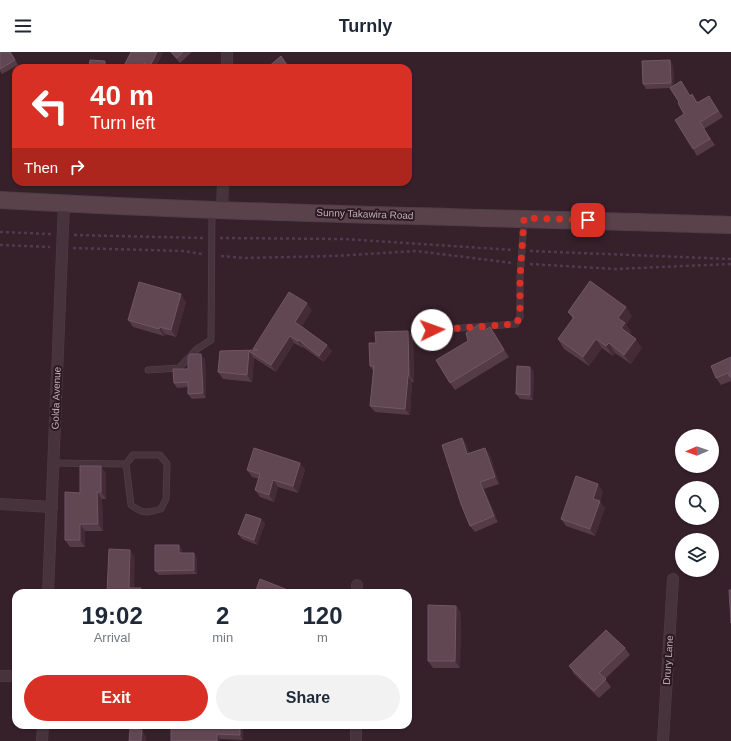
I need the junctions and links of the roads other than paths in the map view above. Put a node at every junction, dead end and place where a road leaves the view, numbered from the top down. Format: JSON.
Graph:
{"nodes":[{"id":1,"x":227,"y":52,"type":"edge"},
{"id":2,"x":227,"y":64,"type":"edge"},
{"id":3,"x":222,"y":186,"type":"edge"},
{"id":4,"x":0,"y":200,"type":"edge"},
{"id":5,"x":64,"y":204,"type":"junction"},
{"id":6,"x":217,"y":210,"type":"junction"},
{"id":7,"x":524,"y":218,"type":"junction"},
{"id":8,"x":731,"y":225,"type":"edge"},
{"id":9,"x":432,"y":330,"type":"dead end"},
{"id":10,"x":148,"y":370,"type":"dead end"},
{"id":11,"x":54,"y":463,"type":"junction"},
{"id":12,"x":126,"y":464,"type":"junction"},
{"id":13,"x":0,"y":504,"type":"edge"},
{"id":14,"x":52,"y":507,"type":"junction"},
{"id":15,"x":673,"y":579,"type":"dead end"},
{"id":16,"x":48,"y":589,"type":"edge"},
{"id":17,"x":0,"y":676,"type":"edge"},
{"id":18,"x":12,"y":676,"type":"edge"},
{"id":19,"x":43,"y":729,"type":"edge"},
{"id":20,"x":356,"y":729,"type":"edge"},
{"id":21,"x":42,"y":741,"type":"edge"},
{"id":22,"x":356,"y":741,"type":"edge"},
{"id":23,"x":663,"y":741,"type":"edge"}],
"edges":[{"from":1,"to":2,"type":"street"},
{"from":3,"to":6,"type":"street"},
{"from":4,"to":5,"type":"main road","name":"Sunny Takawira Road"},
{"from":5,"to":6,"type":"main road","name":"Sunny Takawira Road"},
{"from":5,"to":11,"type":"street","name":"Golda Avenue"},
{"from":6,"to":7,"type":"main road","name":"Sunny Takawira Road"},
{"from":6,"to":10,"type":"lane"},
{"from":7,"to":8,"type":"main road","name":"Sunny Takawira Road"},
{"from":7,"to":9,"type":"lane"},
{"from":11,"to":12,"type":"lane"},
{"from":11,"to":14,"type":"street","name":"Golda Avenue"},
{"from":12,"to":12,"type":"lane"},
{"from":13,"to":14,"type":"street"},
{"from":14,"to":16,"type":"street","name":"Golda Avenue"},
{"from":15,"to":23,"type":"street","name":"Drury Lane"},
{"from":17,"to":18,"type":"street"},
{"from":19,"to":21,"type":"street"},
{"from":20,"to":22,"type":"street"}]}
